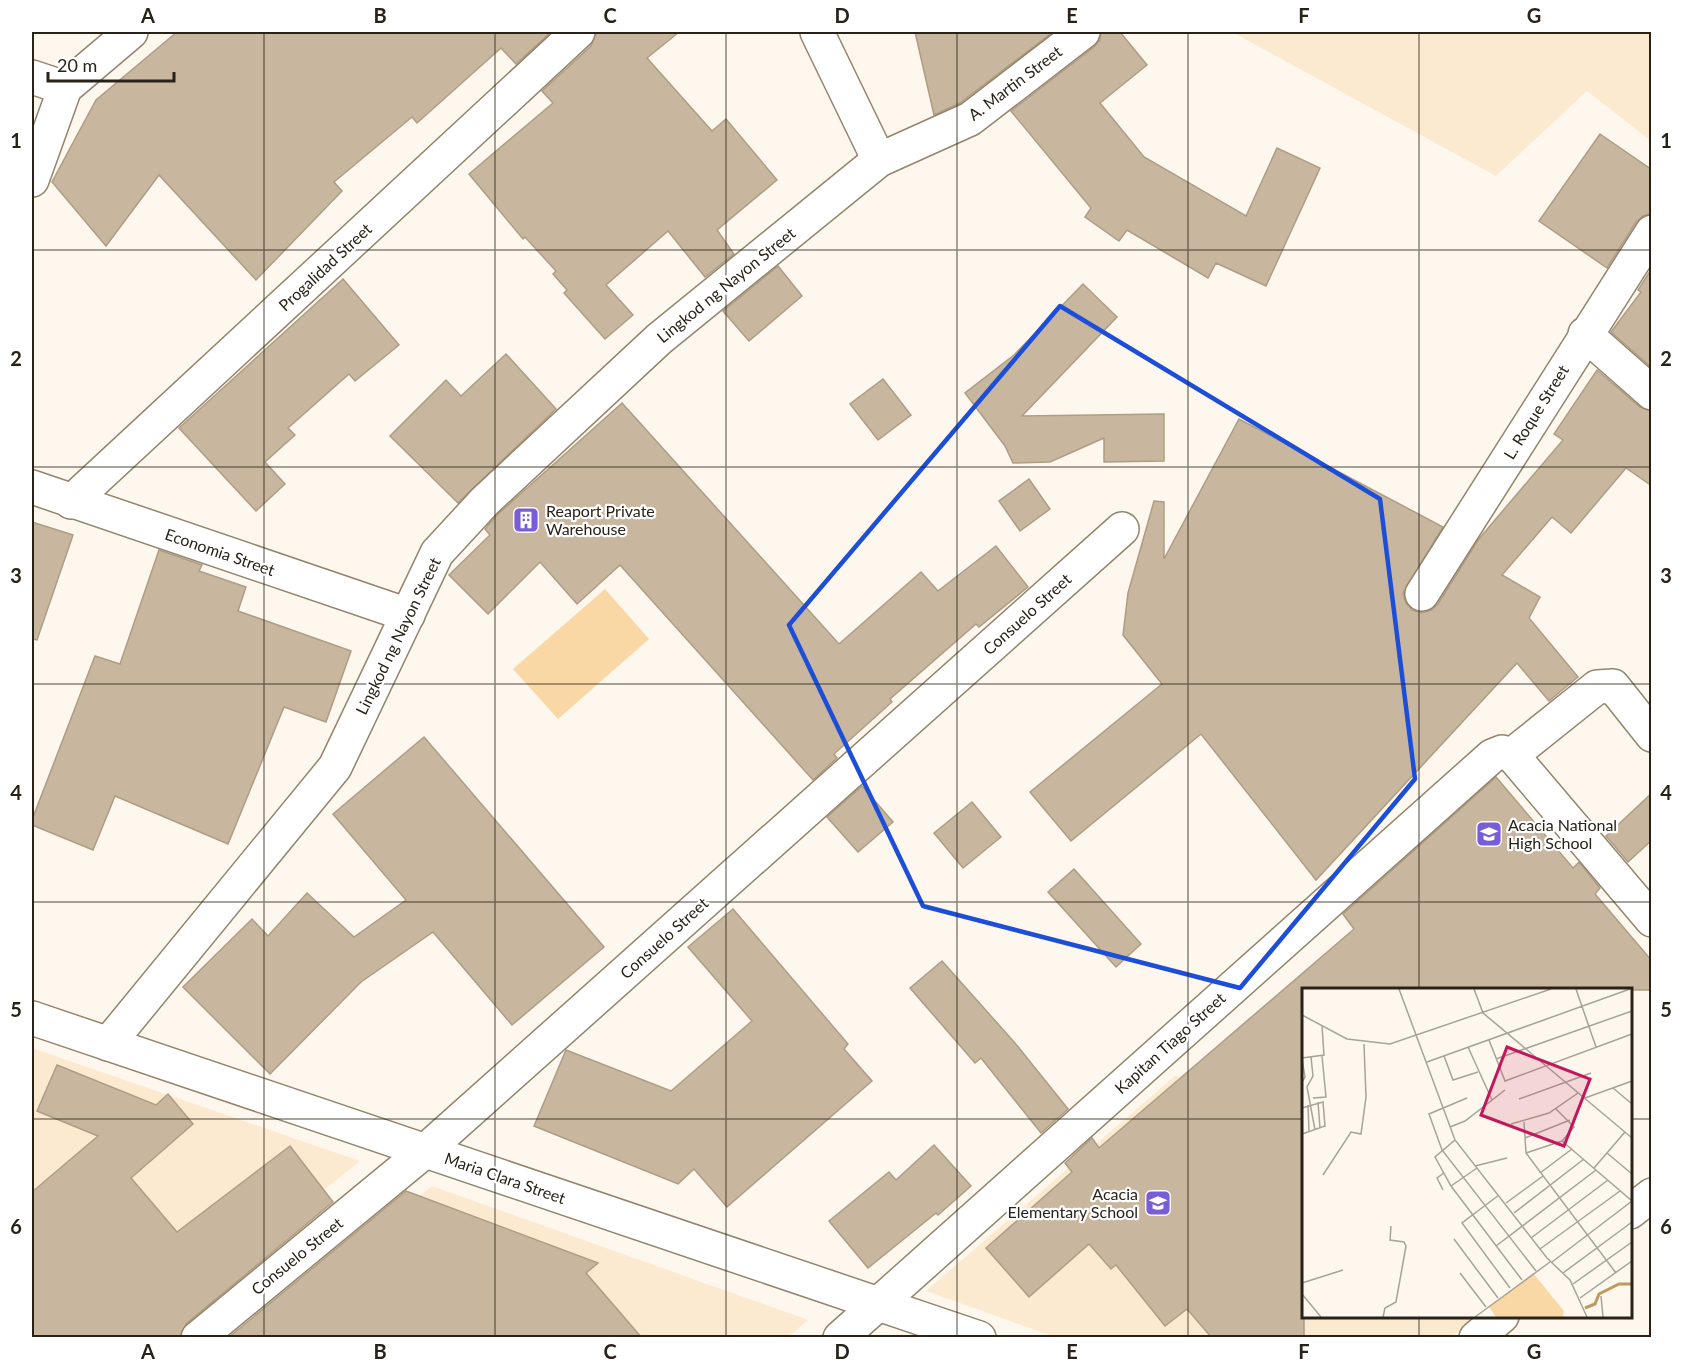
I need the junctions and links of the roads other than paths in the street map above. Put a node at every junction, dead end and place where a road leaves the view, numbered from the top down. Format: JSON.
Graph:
{"nodes":[{"id":1,"x":131,"y":32,"type":"edge"},
{"id":2,"x":578,"y":32,"type":"edge"},
{"id":3,"x":817,"y":32,"type":"edge"},
{"id":4,"x":1083,"y":32,"type":"edge"},
{"id":5,"x":32,"y":77,"type":"edge"},
{"id":6,"x":65,"y":88,"type":"junction"},
{"id":7,"x":879,"y":160,"type":"junction"},
{"id":8,"x":32,"y":180,"type":"edge"},
{"id":9,"x":1652,"y":232,"type":"edge"},
{"id":10,"x":1585,"y":334,"type":"junction"},
{"id":11,"x":1652,"y":393,"type":"edge"},
{"id":12,"x":32,"y":487,"type":"edge"},
{"id":13,"x":71,"y":502,"type":"junction"},
{"id":14,"x":1122,"y":529,"type":"dead end"},
{"id":15,"x":1422,"y":594,"type":"dead end"},
{"id":16,"x":408,"y":615,"type":"junction"},
{"id":17,"x":1652,"y":735,"type":"edge"},
{"id":18,"x":1507,"y":753,"type":"junction"},
{"id":19,"x":1652,"y":920,"type":"edge"},
{"id":20,"x":32,"y":1018,"type":"edge"},
{"id":21,"x":108,"y":1044,"type":"junction"},
{"id":22,"x":426,"y":1151,"type":"junction"},
{"id":23,"x":1652,"y":1195,"type":"edge"},
{"id":24,"x":1632,"y":1210,"type":"edge"},
{"id":25,"x":879,"y":1304,"type":"junction"},
{"id":26,"x":1501,"y":1318,"type":"edge"},
{"id":27,"x":198,"y":1338,"type":"edge"},
{"id":28,"x":840,"y":1338,"type":"edge"},
{"id":29,"x":979,"y":1338,"type":"edge"},
{"id":30,"x":1476,"y":1338,"type":"edge"}],
"edges":[{"from":1,"to":6,"type":"street"},
{"from":2,"to":13,"type":"street","name":"Progalidad Street"},
{"from":3,"to":7,"type":"street"},
{"from":4,"to":7,"type":"street","name":"A. Martin Street"},
{"from":5,"to":6,"type":"street"},
{"from":6,"to":8,"type":"street"},
{"from":7,"to":16,"type":"street","name":"Lingkod ng Nayon Street"},
{"from":9,"to":10,"type":"street","name":"L. Roque Street"},
{"from":10,"to":11,"type":"street"},
{"from":10,"to":15,"type":"street","name":"L. Roque Street"},
{"from":12,"to":13,"type":"street","name":"Economia Street"},
{"from":13,"to":16,"type":"street","name":"Economia Street"},
{"from":14,"to":22,"type":"street","name":"Consuelo Street"},
{"from":16,"to":21,"type":"street","name":"Lingkod ng Nayon Street"},
{"from":17,"to":18,"type":"street","name":"Kapitan Tiago Street"},
{"from":18,"to":19,"type":"street"},
{"from":18,"to":25,"type":"street","name":"Kapitan Tiago Street"},
{"from":20,"to":21,"type":"street","name":"Maria Clara Street"},
{"from":21,"to":22,"type":"street","name":"Maria Clara Street"},
{"from":22,"to":25,"type":"street","name":"Maria Clara Street"},
{"from":22,"to":27,"type":"street","name":"Consuelo Street"},
{"from":23,"to":24,"type":"street"},
{"from":25,"to":28,"type":"street","name":"Kapitan Tiago Street"},
{"from":25,"to":29,"type":"street","name":"Maria Clara Street"},
{"from":26,"to":30,"type":"street"}]}
